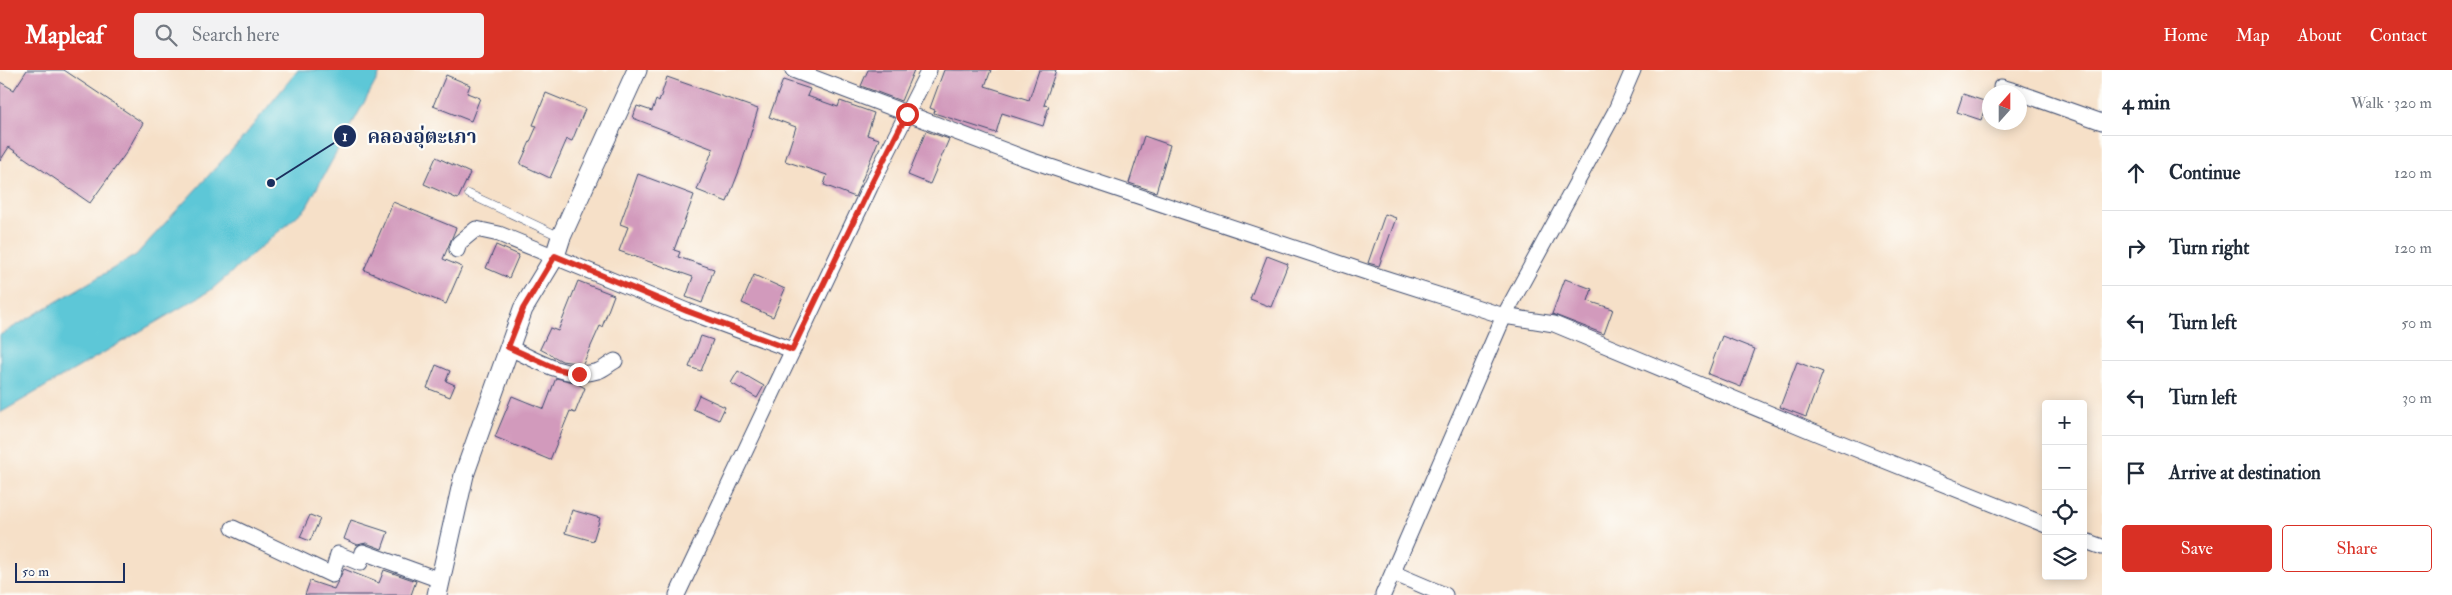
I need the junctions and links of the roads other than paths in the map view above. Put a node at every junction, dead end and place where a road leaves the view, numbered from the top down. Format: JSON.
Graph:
{"nodes":[{"id":1,"x":637,"y":70,"type":"edge"},
{"id":2,"x":793,"y":70,"type":"edge"},
{"id":3,"x":929,"y":70,"type":"edge"},
{"id":4,"x":1633,"y":70,"type":"edge"},
{"id":5,"x":2027,"y":96,"type":"edge"},
{"id":6,"x":907,"y":114,"type":"junction"},
{"id":7,"x":2102,"y":122,"type":"edge"},
{"id":8,"x":469,"y":194,"type":"dead end"},
{"id":9,"x":561,"y":237,"type":"junction"},
{"id":10,"x":457,"y":250,"type":"dead end"},
{"id":11,"x":555,"y":256,"type":"junction"},
{"id":12,"x":1504,"y":316,"type":"junction"},
{"id":13,"x":508,"y":347,"type":"junction"},
{"id":14,"x":792,"y":350,"type":"junction"},
{"id":15,"x":615,"y":361,"type":"dead end"},
{"id":16,"x":2042,"y":523,"type":"edge"},
{"id":17,"x":233,"y":528,"type":"dead end"},
{"id":18,"x":2087,"y":541,"type":"edge"},
{"id":19,"x":2102,"y":547,"type":"edge"},
{"id":20,"x":1393,"y":573,"type":"junction"},
{"id":21,"x":439,"y":587,"type":"edge"},
{"id":22,"x":677,"y":595,"type":"edge"},
{"id":23,"x":1384,"y":595,"type":"edge"},
{"id":24,"x":1445,"y":595,"type":"edge"}],
"edges":[{"from":1,"to":9,"type":"street"},
{"from":2,"to":6,"type":"street"},
{"from":3,"to":6,"type":"street"},
{"from":4,"to":12,"type":"street"},
{"from":5,"to":7,"type":"street"},
{"from":6,"to":12,"type":"street"},
{"from":6,"to":14,"type":"street"},
{"from":8,"to":9,"type":"lane"},
{"from":9,"to":11,"type":"street"},
{"from":10,"to":11,"type":"street"},
{"from":11,"to":13,"type":"street"},
{"from":11,"to":14,"type":"street"},
{"from":12,"to":16,"type":"street"},
{"from":12,"to":20,"type":"street"},
{"from":13,"to":15,"type":"street"},
{"from":13,"to":21,"type":"street"},
{"from":14,"to":22,"type":"street"},
{"from":17,"to":21,"type":"street"},
{"from":18,"to":19,"type":"street"},
{"from":20,"to":23,"type":"street"},
{"from":20,"to":24,"type":"street"}]}
